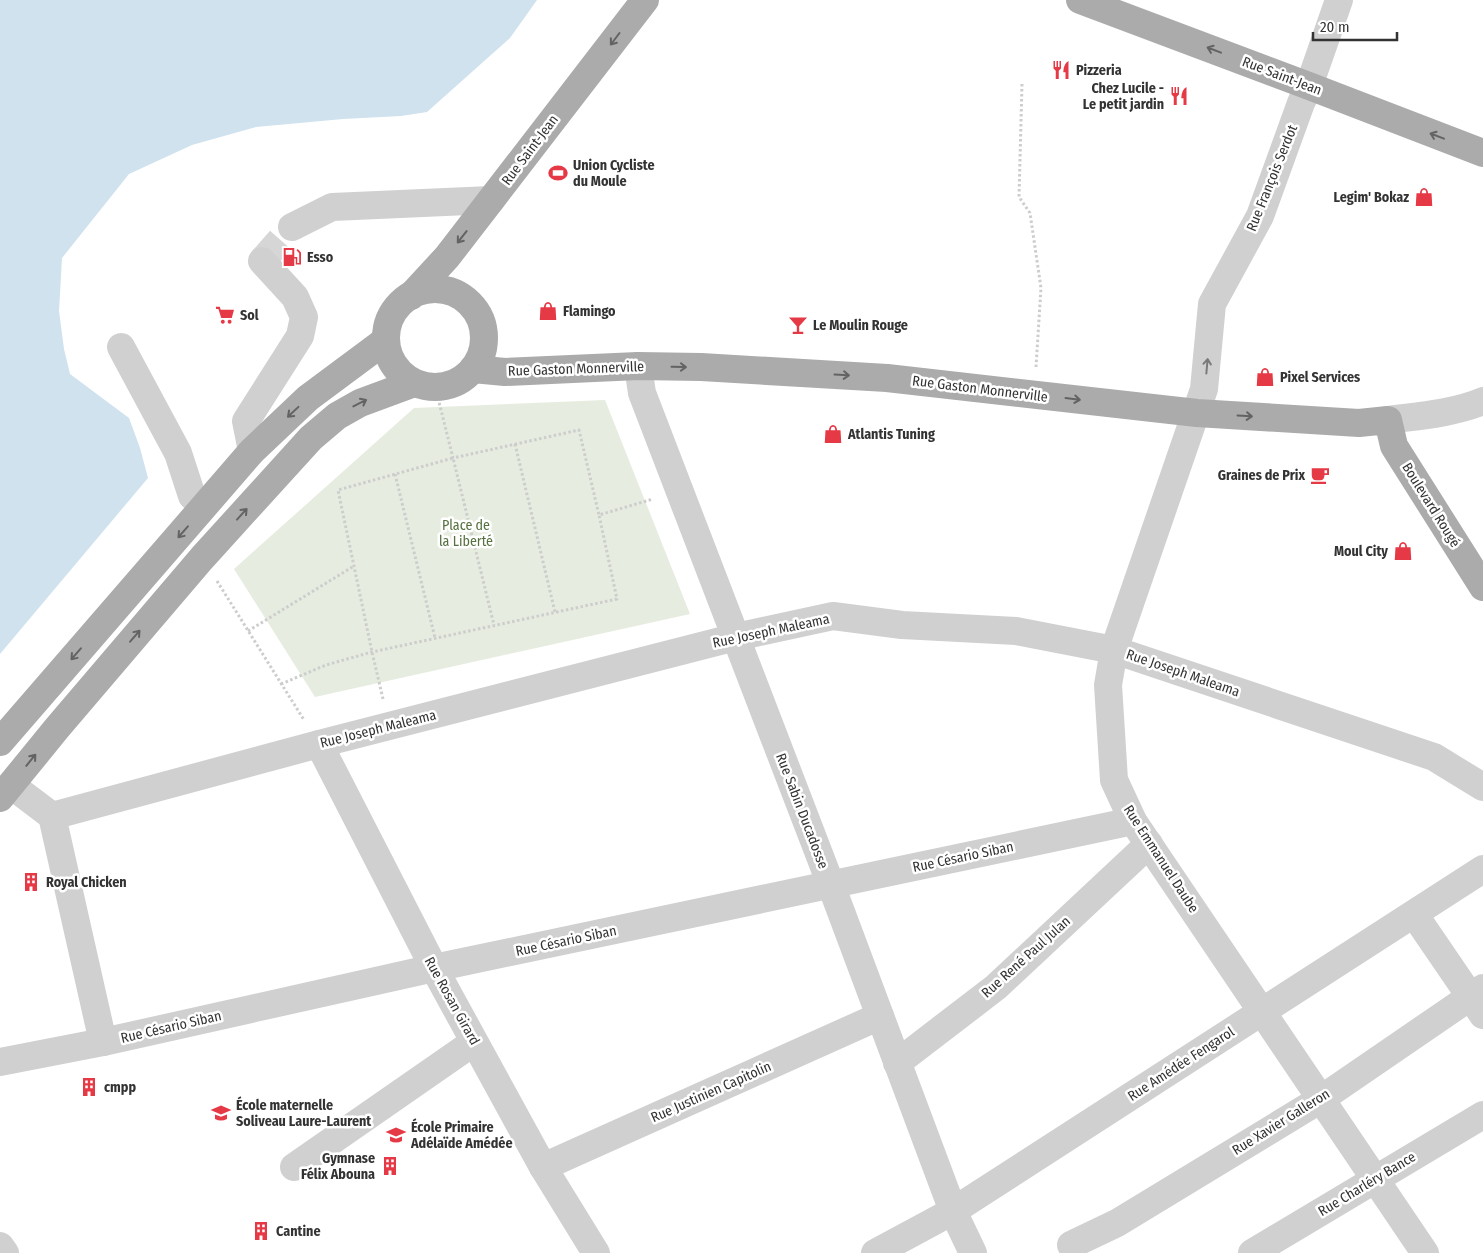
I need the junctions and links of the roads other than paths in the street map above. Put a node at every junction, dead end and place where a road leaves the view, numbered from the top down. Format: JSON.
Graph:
{"nodes":[{"id":1,"x":644,"y":0,"type":"edge"},
{"id":2,"x":1080,"y":0,"type":"edge"},
{"id":3,"x":1339,"y":0,"type":"edge"},
{"id":4,"x":1309,"y":86,"type":"junction"},
{"id":5,"x":1483,"y":153,"type":"edge"},
{"id":6,"x":491,"y":200,"type":"junction"},
{"id":7,"x":292,"y":227,"type":"tunnel mouth"},
{"id":8,"x":262,"y":261,"type":"dead end"},
{"id":9,"x":411,"y":296,"type":"junction"},
{"id":10,"x":386,"y":340,"type":"junction"},
{"id":11,"x":121,"y":347,"type":"dead end"},
{"id":12,"x":638,"y":366,"type":"junction"},
{"id":13,"x":474,"y":369,"type":"junction"},
{"id":14,"x":424,"y":385,"type":"junction"},
{"id":15,"x":1479,"y":406,"type":"edge"},
{"id":16,"x":1197,"y":414,"type":"junction"},
{"id":17,"x":1388,"y":420,"type":"junction"},
{"id":18,"x":252,"y":451,"type":"junction"},
{"id":19,"x":192,"y":496,"type":"dead end"},
{"id":20,"x":1483,"y":587,"type":"edge"},
{"id":21,"x":736,"y":637,"type":"junction"},
{"id":22,"x":1114,"y":650,"type":"junction"},
{"id":23,"x":0,"y":742,"type":"edge"},
{"id":24,"x":319,"y":744,"type":"junction"},
{"id":25,"x":1483,"y":787,"type":"edge"},
{"id":26,"x":5,"y":792,"type":"edge"},
{"id":27,"x":52,"y":816,"type":"junction"},
{"id":28,"x":1133,"y":821,"type":"junction"},
{"id":29,"x":1148,"y":844,"type":"junction"},
{"id":30,"x":1483,"y":869,"type":"edge"},
{"id":31,"x":830,"y":885,"type":"junction"},
{"id":32,"x":1414,"y":914,"type":"junction"},
{"id":33,"x":434,"y":968,"type":"junction"},
{"id":34,"x":1479,"y":1000,"type":"edge"},
{"id":35,"x":1262,"y":1011,"type":"junction"},
{"id":36,"x":880,"y":1016,"type":"junction"},
{"id":37,"x":103,"y":1042,"type":"junction"},
{"id":38,"x":474,"y":1042,"type":"junction"},
{"id":39,"x":0,"y":1062,"type":"edge"},
{"id":40,"x":897,"y":1063,"type":"junction"},
{"id":41,"x":1321,"y":1099,"type":"junction"},
{"id":42,"x":1483,"y":1115,"type":"edge"},
{"id":43,"x":294,"y":1167,"type":"dead end"},
{"id":44,"x":543,"y":1167,"type":"junction"},
{"id":45,"x":1375,"y":1179,"type":"junction"},
{"id":46,"x":953,"y":1211,"type":"junction"},
{"id":47,"x":1071,"y":1245,"type":"dead end"},
{"id":48,"x":0,"y":1246,"type":"edge"},
{"id":49,"x":588,"y":1251,"type":"edge"},
{"id":50,"x":5,"y":1253,"type":"edge"},
{"id":51,"x":875,"y":1253,"type":"edge"},
{"id":52,"x":973,"y":1253,"type":"edge"},
{"id":53,"x":1252,"y":1253,"type":"edge"},
{"id":54,"x":1425,"y":1253,"type":"edge"}],
"edges":[{"from":1,"to":6,"type":"main road","name":"Rue Saint-Jean","one_way":true},
{"from":4,"to":2,"type":"main road","name":"Rue Saint-Jean","one_way":true},
{"from":3,"to":4,"type":"street","name":"Rue François Serdot"},
{"from":5,"to":4,"type":"main road","name":"Rue Saint-Jean","one_way":true},
{"from":16,"to":4,"type":"street","name":"Rue François Serdot","one_way":true},
{"from":6,"to":7,"type":"street"},
{"from":6,"to":9,"type":"main road","name":"Rue Saint-Jean","one_way":true},
{"from":8,"to":18,"type":"street"},
{"from":9,"to":10,"type":"main road"},
{"from":9,"to":13,"type":"main road"},
{"from":10,"to":14,"type":"main road"},
{"from":10,"to":18,"type":"main road","one_way":true},
{"from":11,"to":19,"type":"street"},
{"from":12,"to":13,"type":"main road","name":"Rue Gaston Monnerville"},
{"from":12,"to":16,"type":"main road","name":"Rue Gaston Monnerville","one_way":true},
{"from":12,"to":21,"type":"street","name":"Rue Sabin Ducadosse"},
{"from":13,"to":14,"type":"main road"},
{"from":26,"to":14,"type":"main road","one_way":true},
{"from":15,"to":17,"type":"street","name":"Rue Gaston Monnerville"},
{"from":16,"to":17,"type":"main road","name":"Rue Gaston Monnerville","one_way":true},
{"from":16,"to":22,"type":"street","name":"Rue Emmanuel Daube"},
{"from":17,"to":20,"type":"main road","name":"Boulevard Rougé"},
{"from":18,"to":23,"type":"main road","one_way":true},
{"from":21,"to":22,"type":"street","name":"Rue Joseph Maleama"},
{"from":21,"to":24,"type":"street","name":"Rue Joseph Maleama"},
{"from":21,"to":31,"type":"street","name":"Rue Sabin Ducadosse"},
{"from":22,"to":25,"type":"street","name":"Rue Joseph Maleama"},
{"from":22,"to":28,"type":"street","name":"Rue Emmanuel Daube"},
{"from":24,"to":27,"type":"street","name":"Rue Joseph Maleama"},
{"from":24,"to":33,"type":"street","name":"Rue Rosan Girard"},
{"from":26,"to":27,"type":"street"},
{"from":27,"to":37,"type":"street"},
{"from":28,"to":29,"type":"street","name":"Rue Emmanuel Daube"},
{"from":28,"to":31,"type":"street","name":"Rue Césario Siban"},
{"from":29,"to":35,"type":"street","name":"Rue Emmanuel Daube"},
{"from":29,"to":40,"type":"street","name":"Rue René Paul Julan"},
{"from":30,"to":32,"type":"street","name":"Rue Amédée Fengarol"},
{"from":31,"to":33,"type":"street","name":"Rue Césario Siban"},
{"from":31,"to":36,"type":"street","name":"Rue Sabin Ducadosse"},
{"from":32,"to":34,"type":"street"},
{"from":32,"to":35,"type":"street","name":"Rue Amédée Fengarol"},
{"from":33,"to":37,"type":"street","name":"Rue Césario Siban"},
{"from":33,"to":38,"type":"street","name":"Rue Rosan Girard"},
{"from":34,"to":41,"type":"street","name":"Rue Xavier Galleron"},
{"from":35,"to":41,"type":"street","name":"Rue Emmanuel Daube"},
{"from":35,"to":46,"type":"street","name":"Rue Amédée Fengarol"},
{"from":36,"to":40,"type":"street","name":"Rue Sabin Ducadosse"},
{"from":36,"to":44,"type":"street","name":"Rue Justinien Capitolin"},
{"from":37,"to":39,"type":"street","name":"Rue Césario Siban"},
{"from":38,"to":43,"type":"street"},
{"from":38,"to":44,"type":"street","name":"Rue Rosan Girard"},
{"from":40,"to":46,"type":"street","name":"Rue Sabin Ducadosse"},
{"from":41,"to":45,"type":"street","name":"Rue Emmanuel Daube"},
{"from":41,"to":47,"type":"street","name":"Rue Xavier Galleron"},
{"from":42,"to":45,"type":"street","name":"Rue Charléry Bance"},
{"from":44,"to":49,"type":"street","name":"Rue Rosan Girard"},
{"from":45,"to":53,"type":"street","name":"Rue Charléry Bance"},
{"from":45,"to":54,"type":"street","name":"Rue Emmanuel Daube"},
{"from":46,"to":51,"type":"street","name":"Rue Amédée Fengarol"},
{"from":46,"to":52,"type":"street","name":"Rue Sabin Ducadosse"},
{"from":48,"to":50,"type":"street"}]}
